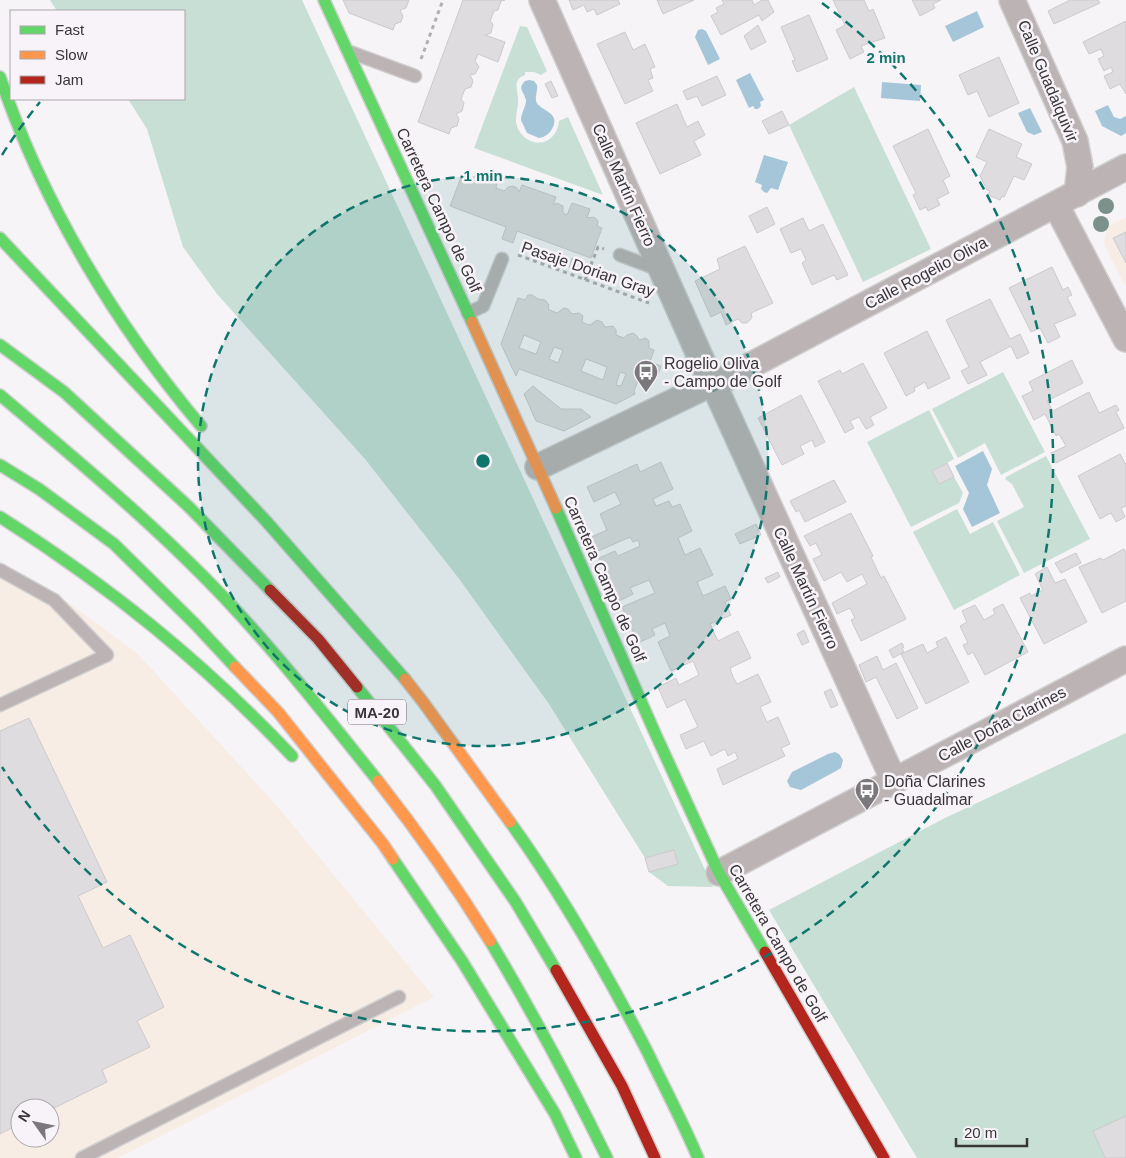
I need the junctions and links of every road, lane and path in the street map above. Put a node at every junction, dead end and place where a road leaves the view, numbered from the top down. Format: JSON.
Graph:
{"nodes":[{"id":1,"x":324,"y":0,"type":"edge"},
{"id":2,"x":443,"y":0,"type":"edge"},
{"id":3,"x":542,"y":0,"type":"edge"},
{"id":4,"x":1012,"y":0,"type":"edge"},
{"id":5,"x":348,"y":51,"type":"junction"},
{"id":6,"x":415,"y":76,"type":"joint"},
{"id":7,"x":0,"y":77,"type":"edge"},
{"id":8,"x":1126,"y":167,"type":"edge"},
{"id":9,"x":1066,"y":199,"type":"junction"},
{"id":10,"x":0,"y":238,"type":"edge"},
{"id":11,"x":620,"y":255,"type":"joint"},
{"id":12,"x":502,"y":259,"type":"joint"},
{"id":13,"x":662,"y":270,"type":"junction"},
{"id":14,"x":585,"y":280,"type":"junction"},
{"id":15,"x":652,"y":304,"type":"dead end"},
{"id":16,"x":468,"y":312,"type":"junction"},
{"id":17,"x":1126,"y":339,"type":"edge"},
{"id":18,"x":0,"y":345,"type":"edge"},
{"id":19,"x":712,"y":384,"type":"junction"},
{"id":20,"x":0,"y":396,"type":"edge"},
{"id":21,"x":211,"y":438,"type":"dead end"},
{"id":22,"x":0,"y":465,"type":"edge"},
{"id":23,"x":538,"y":467,"type":"junction"},
{"id":24,"x":246,"y":481,"type":"dead end"},
{"id":25,"x":0,"y":517,"type":"edge"},
{"id":26,"x":266,"y":521,"type":"junction"},
{"id":27,"x":0,"y":570,"type":"edge"},
{"id":28,"x":1126,"y":659,"type":"edge"},
{"id":29,"x":0,"y":706,"type":"edge"},
{"id":30,"x":302,"y":767,"type":"dead end"},
{"id":31,"x":894,"y":780,"type":"junction"},
{"id":32,"x":336,"y":804,"type":"dead end"},
{"id":33,"x":382,"y":844,"type":"junction"},
{"id":34,"x":719,"y":873,"type":"junction"},
{"id":35,"x":398,"y":997,"type":"dead end"},
{"id":36,"x":82,"y":1158,"type":"edge"},
{"id":37,"x":576,"y":1158,"type":"edge"},
{"id":38,"x":607,"y":1158,"type":"edge"},
{"id":39,"x":656,"y":1158,"type":"edge"},
{"id":40,"x":698,"y":1158,"type":"edge"},
{"id":41,"x":884,"y":1158,"type":"edge"}],
"edges":[{"from":1,"to":5,"type":"main road","name":"Carretera Campo de Golf"},
{"from":2,"to":6,"type":"path"},
{"from":3,"to":13,"type":"street","name":"Calle Martín Fierro"},
{"from":4,"to":9,"type":"street","name":"Calle Guadalquivir"},
{"from":5,"to":6,"type":"lane"},
{"from":5,"to":16,"type":"main road","name":"Carretera Campo de Golf"},
{"from":7,"to":21,"type":"main road"},
{"from":8,"to":9,"type":"street","name":"Calle Rogelio Oliva"},
{"from":9,"to":17,"type":"street"},
{"from":9,"to":19,"type":"street","name":"Calle Rogelio Oliva"},
{"from":10,"to":26,"type":"main road"},
{"from":11,"to":13,"type":"lane"},
{"from":11,"to":14,"type":"path"},
{"from":12,"to":14,"type":"path","name":"Pasaje Dorian Gray"},
{"from":12,"to":16,"type":"lane"},
{"from":13,"to":19,"type":"street","name":"Calle Martín Fierro"},
{"from":14,"to":15,"type":"path","name":"Pasaje Dorian Gray"},
{"from":16,"to":23,"type":"main road","name":"Carretera Campo de Golf"},
{"from":18,"to":39,"type":"main road","number":"MA-20"},
{"from":19,"to":23,"type":"street","name":"Calle Rogelio Oliva"},
{"from":19,"to":31,"type":"street","name":"Calle Martín Fierro"},
{"from":20,"to":38,"type":"main road","number":"MA-20"},
{"from":22,"to":33,"type":"main road"},
{"from":23,"to":34,"type":"main road","name":"Carretera Campo de Golf"},
{"from":24,"to":26,"type":"main road"},
{"from":25,"to":30,"type":"main road"},
{"from":26,"to":40,"type":"main road"},
{"from":27,"to":29,"type":"lane"},
{"from":28,"to":31,"type":"street","name":"Calle Doña Clarines"},
{"from":31,"to":34,"type":"street","name":"Calle Doña Clarines"},
{"from":32,"to":33,"type":"main road"},
{"from":33,"to":37,"type":"main road"},
{"from":34,"to":41,"type":"main road","name":"Carretera Campo de Golf"},
{"from":35,"to":36,"type":"lane"}]}
